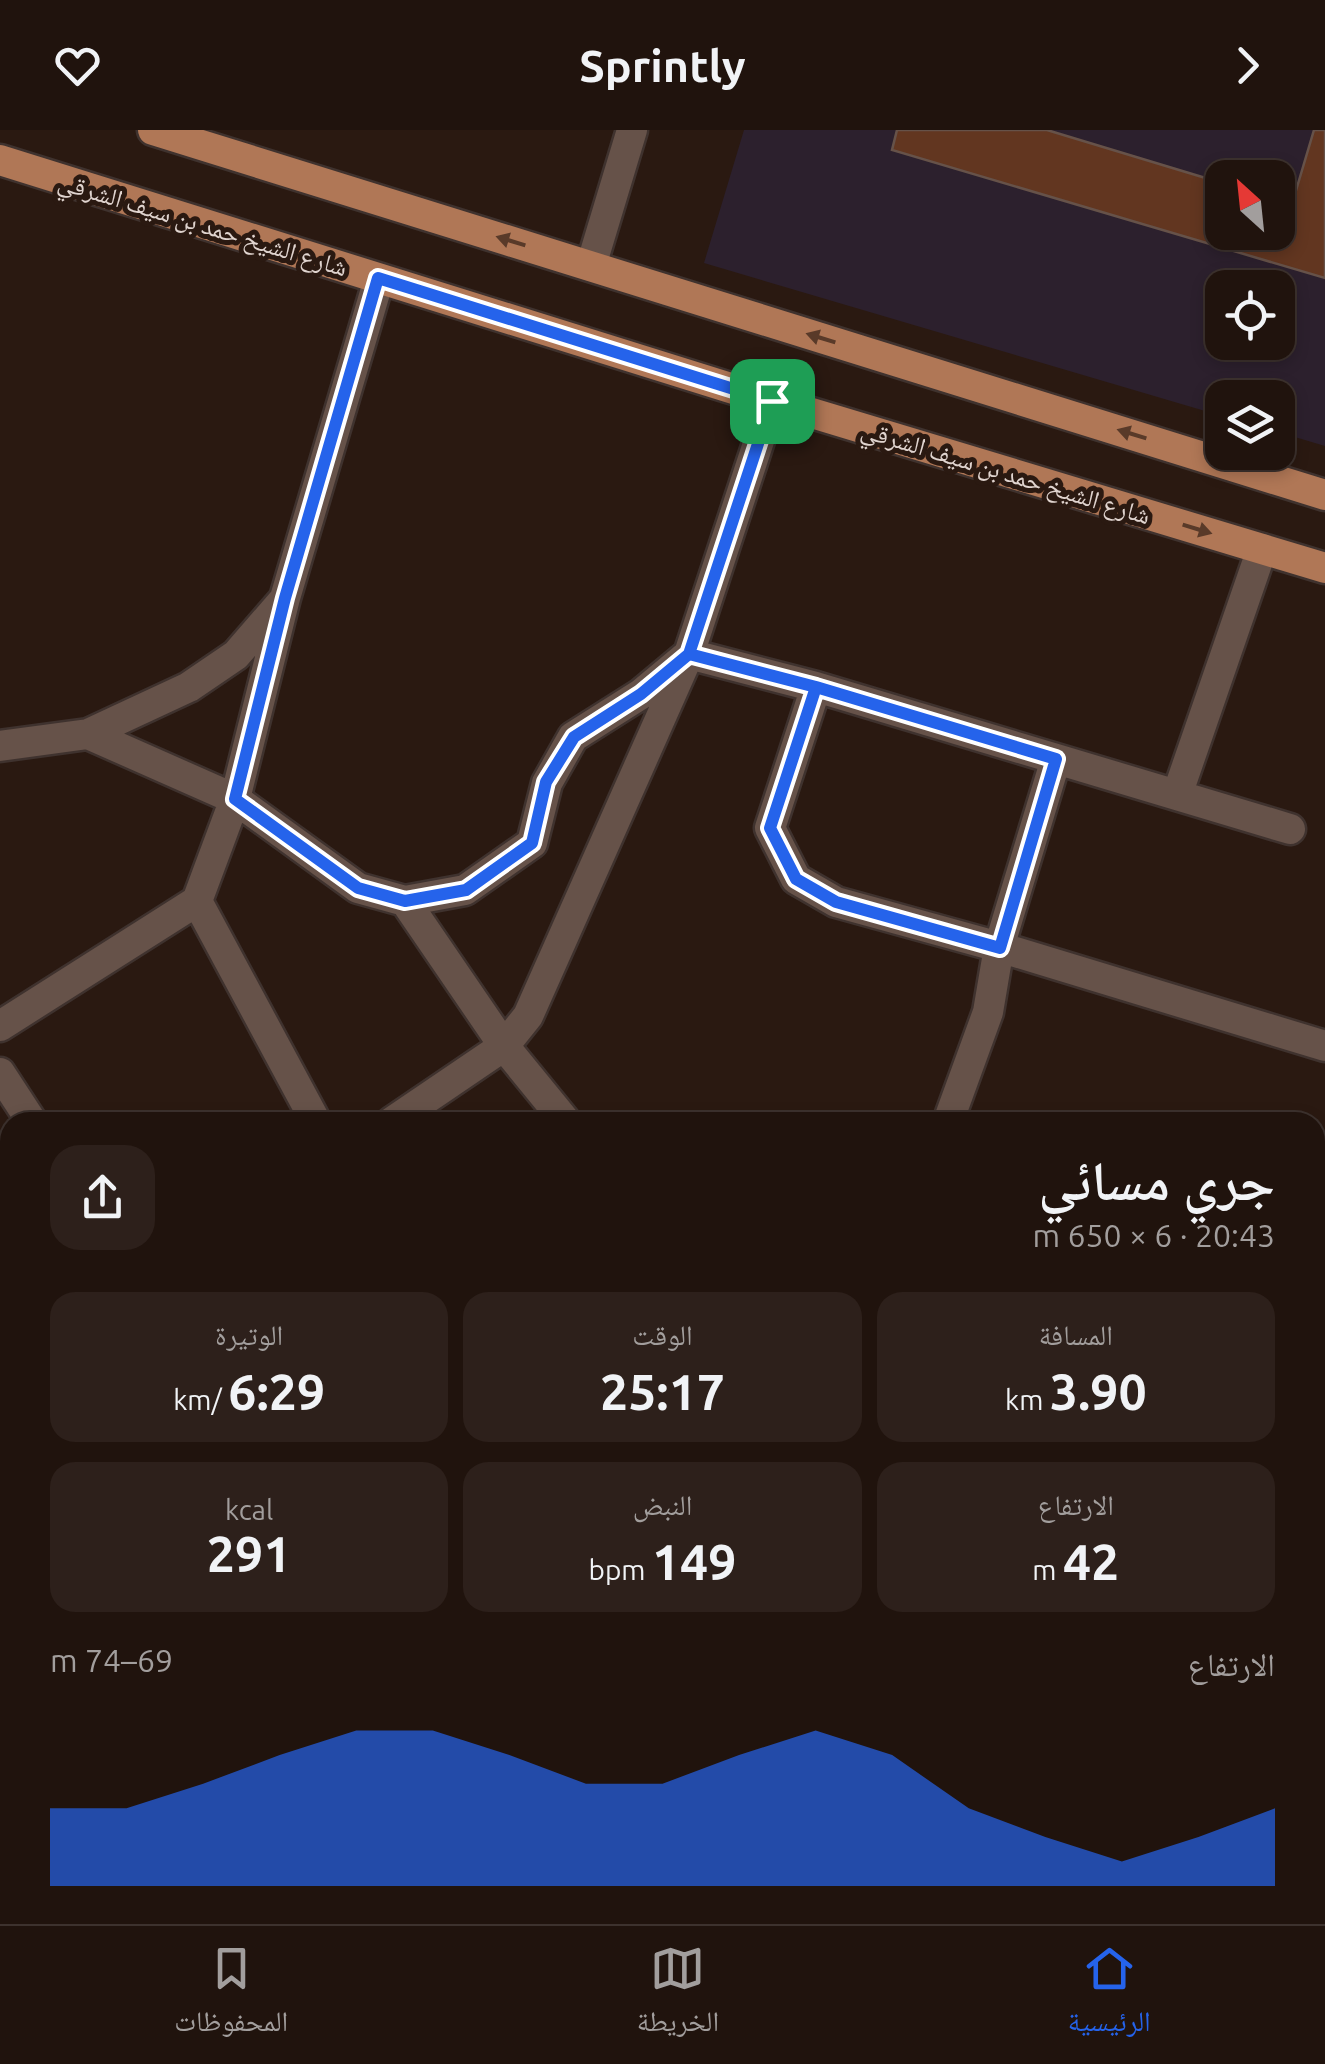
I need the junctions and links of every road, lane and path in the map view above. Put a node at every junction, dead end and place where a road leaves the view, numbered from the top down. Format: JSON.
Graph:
{"nodes":[{"id":1,"x":153,"y":130,"type":"edge"},
{"id":2,"x":624,"y":138,"type":"edge"},
{"id":3,"x":0,"y":160,"type":"edge"},
{"id":4,"x":591,"y":266,"type":"junction"},
{"id":5,"x":378,"y":278,"type":"junction"},
{"id":6,"x":772,"y":401,"type":"junction"},
{"id":7,"x":1325,"y":494,"type":"edge"},
{"id":8,"x":1262,"y":549,"type":"junction"},
{"id":9,"x":1325,"y":568,"type":"edge"},
{"id":10,"x":285,"y":598,"type":"junction"},
{"id":11,"x":689,"y":654,"type":"junction"},
{"id":12,"x":816,"y":687,"type":"junction"},
{"id":13,"x":88,"y":734,"type":"junction"},
{"id":14,"x":0,"y":746,"type":"edge"},
{"id":15,"x":1056,"y":759,"type":"junction"},
{"id":16,"x":1177,"y":794,"type":"junction"},
{"id":17,"x":235,"y":799,"type":"junction"},
{"id":18,"x":1290,"y":828,"type":"dead end"},
{"id":19,"x":405,"y":901,"type":"junction"},
{"id":20,"x":196,"y":902,"type":"junction"},
{"id":21,"x":1000,"y":948,"type":"junction"},
{"id":22,"x":0,"y":1026,"type":"edge"},
{"id":23,"x":504,"y":1046,"type":"junction"},
{"id":24,"x":1325,"y":1046,"type":"edge"},
{"id":25,"x":0,"y":1072,"type":"edge"},
{"id":26,"x":26,"y":1112,"type":"edge"},
{"id":27,"x":311,"y":1112,"type":"edge"},
{"id":28,"x":407,"y":1112,"type":"edge"},
{"id":29,"x":558,"y":1112,"type":"edge"},
{"id":30,"x":952,"y":1112,"type":"edge"}],
"edges":[{"from":4,"to":1,"type":"main road","one_way":true},
{"from":2,"to":4,"type":"street"},
{"from":3,"to":5,"type":"main road","name":"شارع الشيخ حمد بن سيف الشرقي"},
{"from":7,"to":4,"type":"main road","one_way":true},
{"from":5,"to":6,"type":"main road","name":"شارع الشيخ حمد بن سيف الشرقي"},
{"from":5,"to":10,"type":"street"},
{"from":6,"to":8,"type":"main road","name":"شارع الشيخ حمد بن سيف الشرقي","one_way":true},
{"from":6,"to":11,"type":"street"},
{"from":8,"to":9,"type":"main road","name":"شارع الشيخ حمد بن سيف الشرقي"},
{"from":8,"to":16,"type":"street"},
{"from":10,"to":13,"type":"street"},
{"from":10,"to":17,"type":"street"},
{"from":11,"to":12,"type":"street"},
{"from":11,"to":19,"type":"street"},
{"from":11,"to":23,"type":"street"},
{"from":12,"to":15,"type":"street"},
{"from":12,"to":21,"type":"street"},
{"from":13,"to":14,"type":"street"},
{"from":13,"to":17,"type":"street"},
{"from":15,"to":16,"type":"street"},
{"from":15,"to":21,"type":"street"},
{"from":16,"to":18,"type":"street"},
{"from":17,"to":19,"type":"street"},
{"from":17,"to":20,"type":"street"},
{"from":19,"to":23,"type":"street"},
{"from":20,"to":22,"type":"street"},
{"from":20,"to":27,"type":"street"},
{"from":21,"to":24,"type":"street"},
{"from":21,"to":30,"type":"street"},
{"from":23,"to":28,"type":"street"},
{"from":23,"to":29,"type":"street"},
{"from":25,"to":26,"type":"street"}]}
